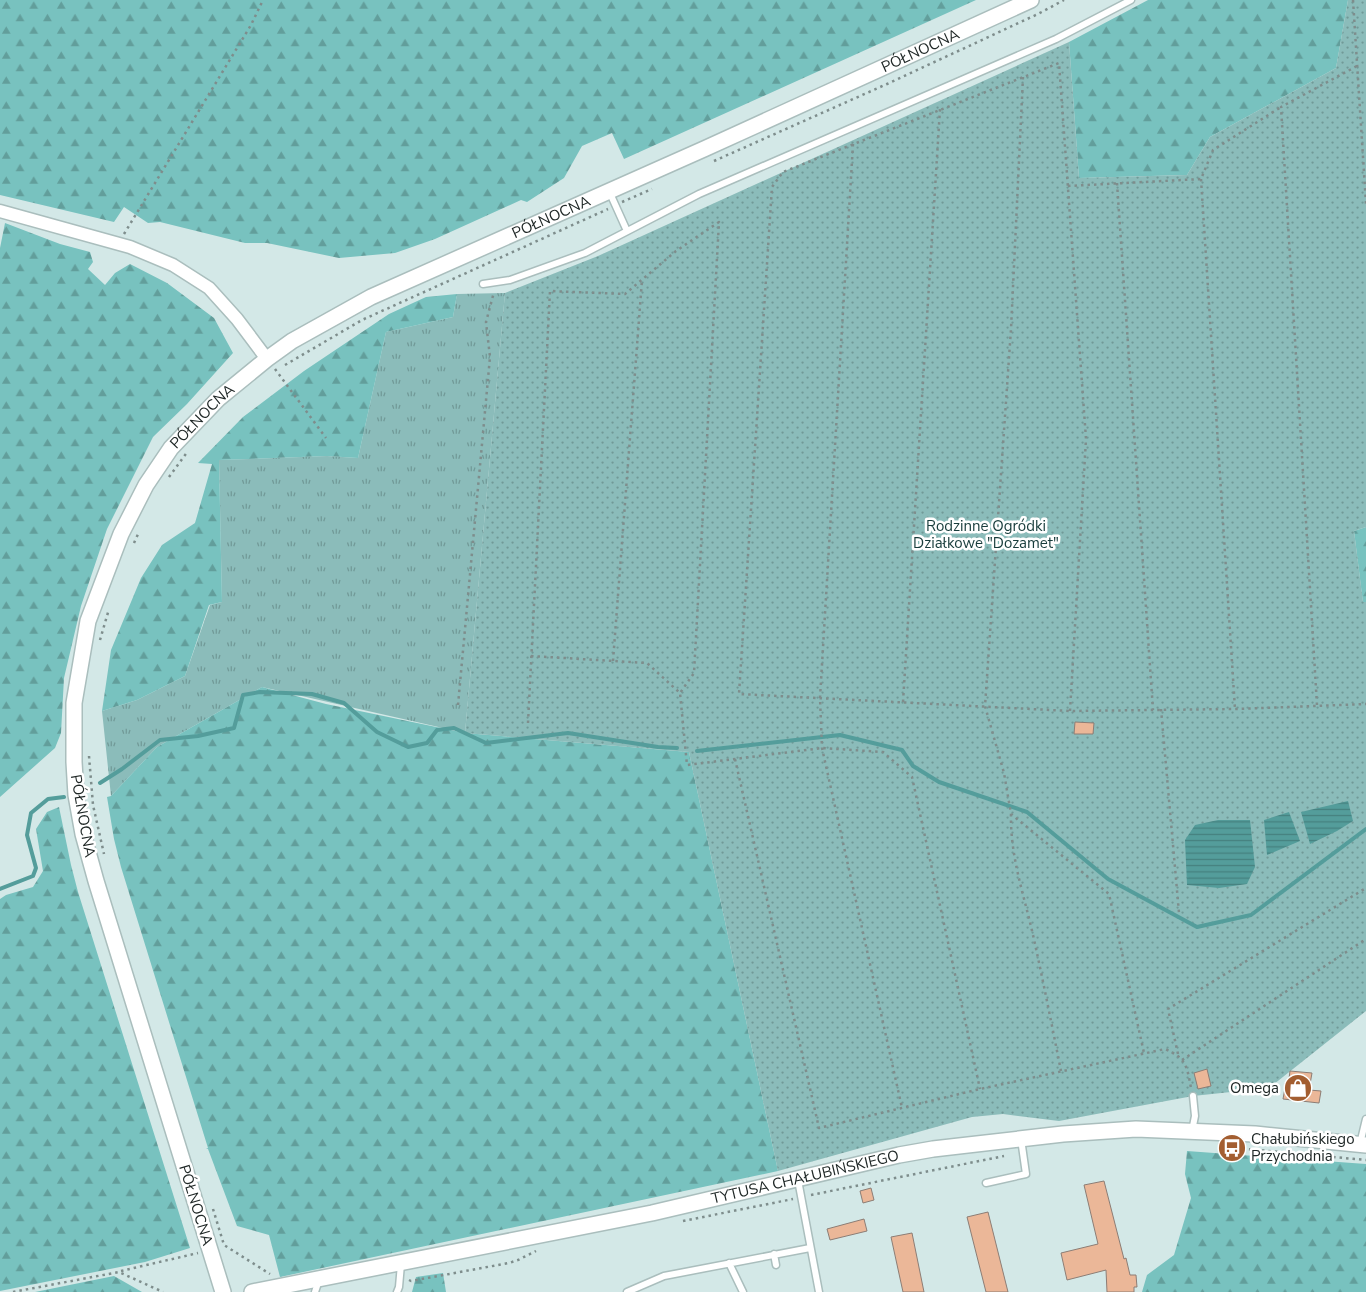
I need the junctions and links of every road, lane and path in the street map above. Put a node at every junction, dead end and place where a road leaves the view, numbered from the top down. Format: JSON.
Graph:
{"nodes":[{"id":1,"x":263,"y":0,"type":"edge"},
{"id":2,"x":1031,"y":0,"type":"edge"},
{"id":3,"x":1064,"y":0,"type":"edge"},
{"id":4,"x":1131,"y":0,"type":"edge"},
{"id":5,"x":1353,"y":0,"type":"edge"},
{"id":6,"x":1357,"y":66,"type":"junction"},
{"id":7,"x":1023,"y":77,"type":"junction"},
{"id":8,"x":1280,"y":107,"type":"junction"},
{"id":9,"x":940,"y":109,"type":"junction"},
{"id":10,"x":853,"y":144,"type":"junction"},
{"id":11,"x":714,"y":161,"type":"dead end"},
{"id":12,"x":1201,"y":179,"type":"junction"},
{"id":13,"x":1117,"y":183,"type":"junction"},
{"id":14,"x":1068,"y":186,"type":"junction"},
{"id":15,"x":653,"y":188,"type":"dead end"},
{"id":16,"x":610,"y":191,"type":"junction"},
{"id":17,"x":1366,"y":204,"type":"edge"},
{"id":18,"x":616,"y":205,"type":"junction"},
{"id":19,"x":0,"y":211,"type":"edge"},
{"id":20,"x":627,"y":231,"type":"junction"},
{"id":21,"x":118,"y":244,"type":"junction"},
{"id":22,"x":642,"y":280,"type":"junction"},
{"id":23,"x":498,"y":281,"type":"junction"},
{"id":24,"x":483,"y":284,"type":"dead end"},
{"id":25,"x":272,"y":365,"type":"junction"},
{"id":26,"x":326,"y":438,"type":"dead end"},
{"id":27,"x":190,"y":450,"type":"dead end"},
{"id":28,"x":166,"y":482,"type":"dead end"},
{"id":29,"x":140,"y":530,"type":"dead end"},
{"id":30,"x":132,"y":547,"type":"dead end"},
{"id":31,"x":110,"y":602,"type":"dead end"},
{"id":32,"x":98,"y":647,"type":"dead end"},
{"id":33,"x":531,"y":656,"type":"junction"},
{"id":34,"x":614,"y":661,"type":"junction"},
{"id":35,"x":680,"y":693,"type":"junction"},
{"id":36,"x":820,"y":698,"type":"junction"},
{"id":37,"x":903,"y":702,"type":"junction"},
{"id":38,"x":1366,"y":704,"type":"edge"},
{"id":39,"x":458,"y":705,"type":"dead end"},
{"id":40,"x":1317,"y":705,"type":"junction"},
{"id":41,"x":985,"y":706,"type":"junction"},
{"id":42,"x":1161,"y":709,"type":"junction"},
{"id":43,"x":1235,"y":709,"type":"junction"},
{"id":44,"x":1153,"y":710,"type":"junction"},
{"id":45,"x":1070,"y":711,"type":"junction"},
{"id":46,"x":528,"y":723,"type":"dead end"},
{"id":47,"x":822,"y":748,"type":"junction"},
{"id":48,"x":88,"y":751,"type":"dead end"},
{"id":49,"x":735,"y":759,"type":"junction"},
{"id":50,"x":1010,"y":813,"type":"junction"},
{"id":51,"x":105,"y":856,"type":"dead end"},
{"id":52,"x":1366,"y":888,"type":"edge"},
{"id":53,"x":1179,"y":913,"type":"dead end"},
{"id":54,"x":1366,"y":939,"type":"edge"},
{"id":55,"x":1144,"y":1053,"type":"junction"},
{"id":56,"x":1178,"y":1054,"type":"junction"},
{"id":57,"x":1182,"y":1060,"type":"junction"},
{"id":58,"x":1061,"y":1071,"type":"junction"},
{"id":59,"x":980,"y":1089,"type":"junction"},
{"id":60,"x":1192,"y":1096,"type":"joint"},
{"id":61,"x":902,"y":1108,"type":"junction"},
{"id":62,"x":1366,"y":1119,"type":"edge"},
{"id":63,"x":1192,"y":1131,"type":"junction"},
{"id":64,"x":1363,"y":1144,"type":"edge"},
{"id":65,"x":1022,"y":1146,"type":"junction"},
{"id":66,"x":1230,"y":1148,"type":"dead end"},
{"id":67,"x":1366,"y":1160,"type":"edge"},
{"id":68,"x":798,"y":1178,"type":"junction"},
{"id":69,"x":986,"y":1182,"type":"dead end"},
{"id":70,"x":802,"y":1197,"type":"junction"},
{"id":71,"x":213,"y":1207,"type":"dead end"},
{"id":72,"x":678,"y":1222,"type":"dead end"},
{"id":73,"x":810,"y":1248,"type":"junction"},
{"id":74,"x":544,"y":1249,"type":"dead end"},
{"id":75,"x":774,"y":1254,"type":"junction"},
{"id":76,"x":171,"y":1260,"type":"dead end"},
{"id":77,"x":729,"y":1263,"type":"junction"},
{"id":78,"x":776,"y":1265,"type":"dead end"},
{"id":79,"x":400,"y":1270,"type":"junction"},
{"id":80,"x":119,"y":1272,"type":"junction"},
{"id":81,"x":317,"y":1285,"type":"edge"},
{"id":82,"x":274,"y":1287,"type":"junction"},
{"id":83,"x":13,"y":1292,"type":"edge"},
{"id":84,"x":163,"y":1292,"type":"edge"},
{"id":85,"x":223,"y":1292,"type":"edge"},
{"id":86,"x":252,"y":1292,"type":"edge"},
{"id":87,"x":397,"y":1292,"type":"edge"},
{"id":88,"x":627,"y":1292,"type":"edge"},
{"id":89,"x":743,"y":1292,"type":"edge"},
{"id":90,"x":819,"y":1292,"type":"edge"}],
"edges":[{"from":1,"to":21,"type":"path"},
{"from":2,"to":16,"type":"street","name":"PÓŁNOCNA"},
{"from":3,"to":11,"type":"path"},
{"from":4,"to":20,"type":"lane"},
{"from":5,"to":6,"type":"path"},
{"from":6,"to":8,"type":"path"},
{"from":6,"to":17,"type":"path"},
{"from":7,"to":9,"type":"path"},
{"from":7,"to":14,"type":"path"},
{"from":7,"to":41,"type":"path"},
{"from":8,"to":12,"type":"path"},
{"from":8,"to":40,"type":"path"},
{"from":9,"to":10,"type":"path"},
{"from":9,"to":37,"type":"path"},
{"from":10,"to":36,"type":"path"},
{"from":10,"to":36,"type":"path"},
{"from":12,"to":13,"type":"path"},
{"from":12,"to":43,"type":"path"},
{"from":13,"to":14,"type":"path"},
{"from":13,"to":44,"type":"path"},
{"from":14,"to":45,"type":"path"},
{"from":15,"to":18,"type":"path"},
{"from":16,"to":18,"type":"lane"},
{"from":16,"to":25,"type":"street","name":"PÓŁNOCNA"},
{"from":18,"to":20,"type":"lane"},
{"from":18,"to":25,"type":"path"},
{"from":19,"to":21,"type":"street"},
{"from":20,"to":23,"type":"lane"},
{"from":21,"to":25,"type":"street"},
{"from":22,"to":33,"type":"path"},
{"from":22,"to":34,"type":"path"},
{"from":22,"to":35,"type":"path"},
{"from":23,"to":24,"type":"lane"},
{"from":23,"to":39,"type":"path"},
{"from":25,"to":26,"type":"path"},
{"from":25,"to":85,"type":"street","name":"PÓŁNOCNA"},
{"from":27,"to":28,"type":"path"},
{"from":29,"to":30,"type":"path"},
{"from":31,"to":32,"type":"path"},
{"from":33,"to":34,"type":"path"},
{"from":33,"to":46,"type":"path"},
{"from":34,"to":35,"type":"path"},
{"from":35,"to":49,"type":"path"},
{"from":36,"to":37,"type":"path"},
{"from":36,"to":47,"type":"path"},
{"from":37,"to":41,"type":"path"},
{"from":38,"to":40,"type":"path"},
{"from":40,"to":43,"type":"path"},
{"from":41,"to":45,"type":"path"},
{"from":41,"to":50,"type":"path"},
{"from":42,"to":43,"type":"path"},
{"from":42,"to":44,"type":"path"},
{"from":42,"to":53,"type":"path"},
{"from":44,"to":45,"type":"path"},
{"from":47,"to":49,"type":"path"},
{"from":47,"to":59,"type":"path"},
{"from":47,"to":61,"type":"path"},
{"from":48,"to":51,"type":"path"},
{"from":49,"to":61,"type":"path"},
{"from":50,"to":55,"type":"path"},
{"from":50,"to":58,"type":"path"},
{"from":52,"to":56,"type":"path"},
{"from":54,"to":57,"type":"path"},
{"from":55,"to":56,"type":"path"},
{"from":55,"to":58,"type":"path"},
{"from":56,"to":57,"type":"path"},
{"from":57,"to":60,"type":"path"},
{"from":58,"to":59,"type":"path"},
{"from":59,"to":61,"type":"path"},
{"from":60,"to":63,"type":"lane"},
{"from":62,"to":64,"type":"lane"},
{"from":63,"to":64,"type":"street","name":"TYTUSA CHAŁUBIŃSKIEGO"},
{"from":63,"to":65,"type":"street","name":"TYTUSA CHAŁUBIŃSKIEGO"},
{"from":65,"to":68,"type":"street","name":"TYTUSA CHAŁUBIŃSKIEGO"},
{"from":65,"to":69,"type":"lane"},
{"from":65,"to":70,"type":"path"},
{"from":66,"to":67,"type":"path"},
{"from":68,"to":70,"type":"lane"},
{"from":68,"to":79,"type":"street","name":"TYTUSA CHAŁUBIŃSKIEGO"},
{"from":70,"to":72,"type":"path"},
{"from":70,"to":73,"type":"lane"},
{"from":71,"to":82,"type":"path"},
{"from":73,"to":75,"type":"lane"},
{"from":73,"to":90,"type":"lane"},
{"from":74,"to":79,"type":"path"},
{"from":75,"to":77,"type":"lane"},
{"from":75,"to":78,"type":"lane"},
{"from":76,"to":80,"type":"path"},
{"from":77,"to":88,"type":"lane"},
{"from":77,"to":89,"type":"lane"},
{"from":79,"to":81,"type":"street","name":"TYTUSA CHAŁUBIŃSKIEGO"},
{"from":79,"to":87,"type":"lane"},
{"from":80,"to":83,"type":"path"},
{"from":80,"to":84,"type":"path"},
{"from":81,"to":82,"type":"street","name":"TYTUSA CHAŁUBIŃSKIEGO"},
{"from":82,"to":86,"type":"street","name":"TYTUSA CHAŁUBIŃSKIEGO"}]}
